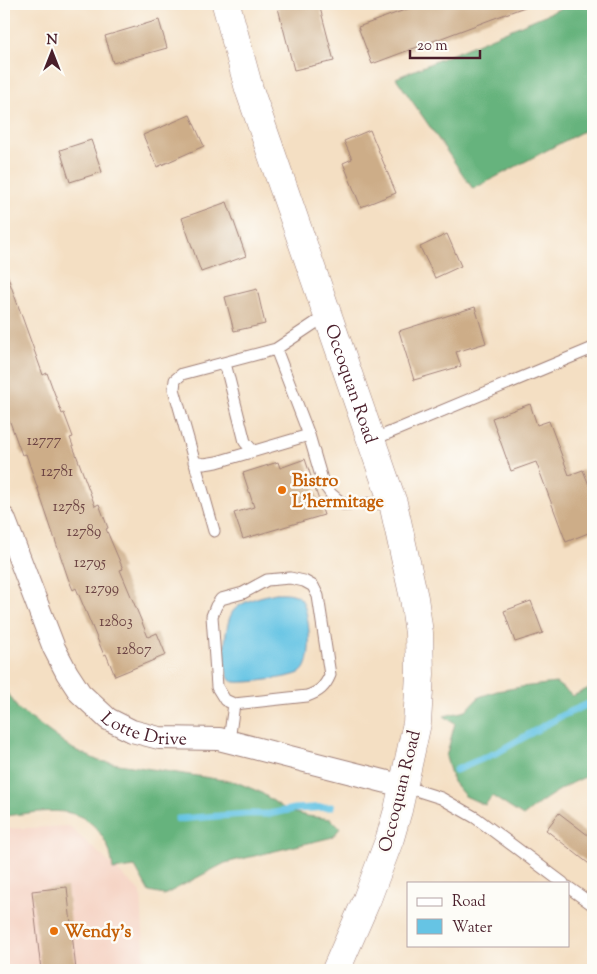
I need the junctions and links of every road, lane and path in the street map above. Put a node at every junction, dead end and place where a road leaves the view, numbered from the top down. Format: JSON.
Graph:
{"nodes":[{"id":1,"x":226,"y":4,"type":"edge"},
{"id":2,"x":328,"y":314,"type":"junction"},
{"id":3,"x":593,"y":348,"type":"edge"},
{"id":4,"x":276,"y":349,"type":"junction"},
{"id":5,"x":225,"y":362,"type":"junction"},
{"id":6,"x":309,"y":435,"type":"junction"},
{"id":7,"x":372,"y":440,"type":"junction"},
{"id":8,"x":252,"y":451,"type":"junction"},
{"id":9,"x":194,"y":462,"type":"junction"},
{"id":10,"x":393,"y":503,"type":"junction"},
{"id":11,"x":4,"y":518,"type":"edge"},
{"id":12,"x":214,"y":531,"type":"dead end"},
{"id":13,"x":234,"y":704,"type":"junction"},
{"id":14,"x":229,"y":742,"type":"junction"},
{"id":15,"x":403,"y":786,"type":"junction"},
{"id":16,"x":562,"y":882,"type":"edge"},
{"id":17,"x":570,"y":888,"type":"edge"},
{"id":18,"x":593,"y":905,"type":"edge"},
{"id":19,"x":336,"y":970,"type":"edge"}],
"edges":[{"from":1,"to":2,"type":"street","name":"Occoquan Road"},
{"from":2,"to":4,"type":"lane"},
{"from":2,"to":7,"type":"street","name":"Occoquan Road"},
{"from":3,"to":7,"type":"lane"},
{"from":4,"to":5,"type":"lane"},
{"from":4,"to":6,"type":"lane"},
{"from":5,"to":8,"type":"lane"},
{"from":5,"to":9,"type":"lane"},
{"from":6,"to":8,"type":"lane"},
{"from":6,"to":10,"type":"lane"},
{"from":7,"to":10,"type":"street","name":"Occoquan Road"},
{"from":8,"to":9,"type":"lane"},
{"from":9,"to":12,"type":"lane"},
{"from":10,"to":15,"type":"street","name":"Occoquan Road"},
{"from":11,"to":14,"type":"street","name":"Lotte Drive"},
{"from":13,"to":13,"type":"lane"},
{"from":13,"to":14,"type":"lane"},
{"from":14,"to":15,"type":"street","name":"Lotte Drive"},
{"from":15,"to":16,"type":"lane"},
{"from":15,"to":19,"type":"street","name":"Occoquan Road"},
{"from":17,"to":18,"type":"lane"}]}
